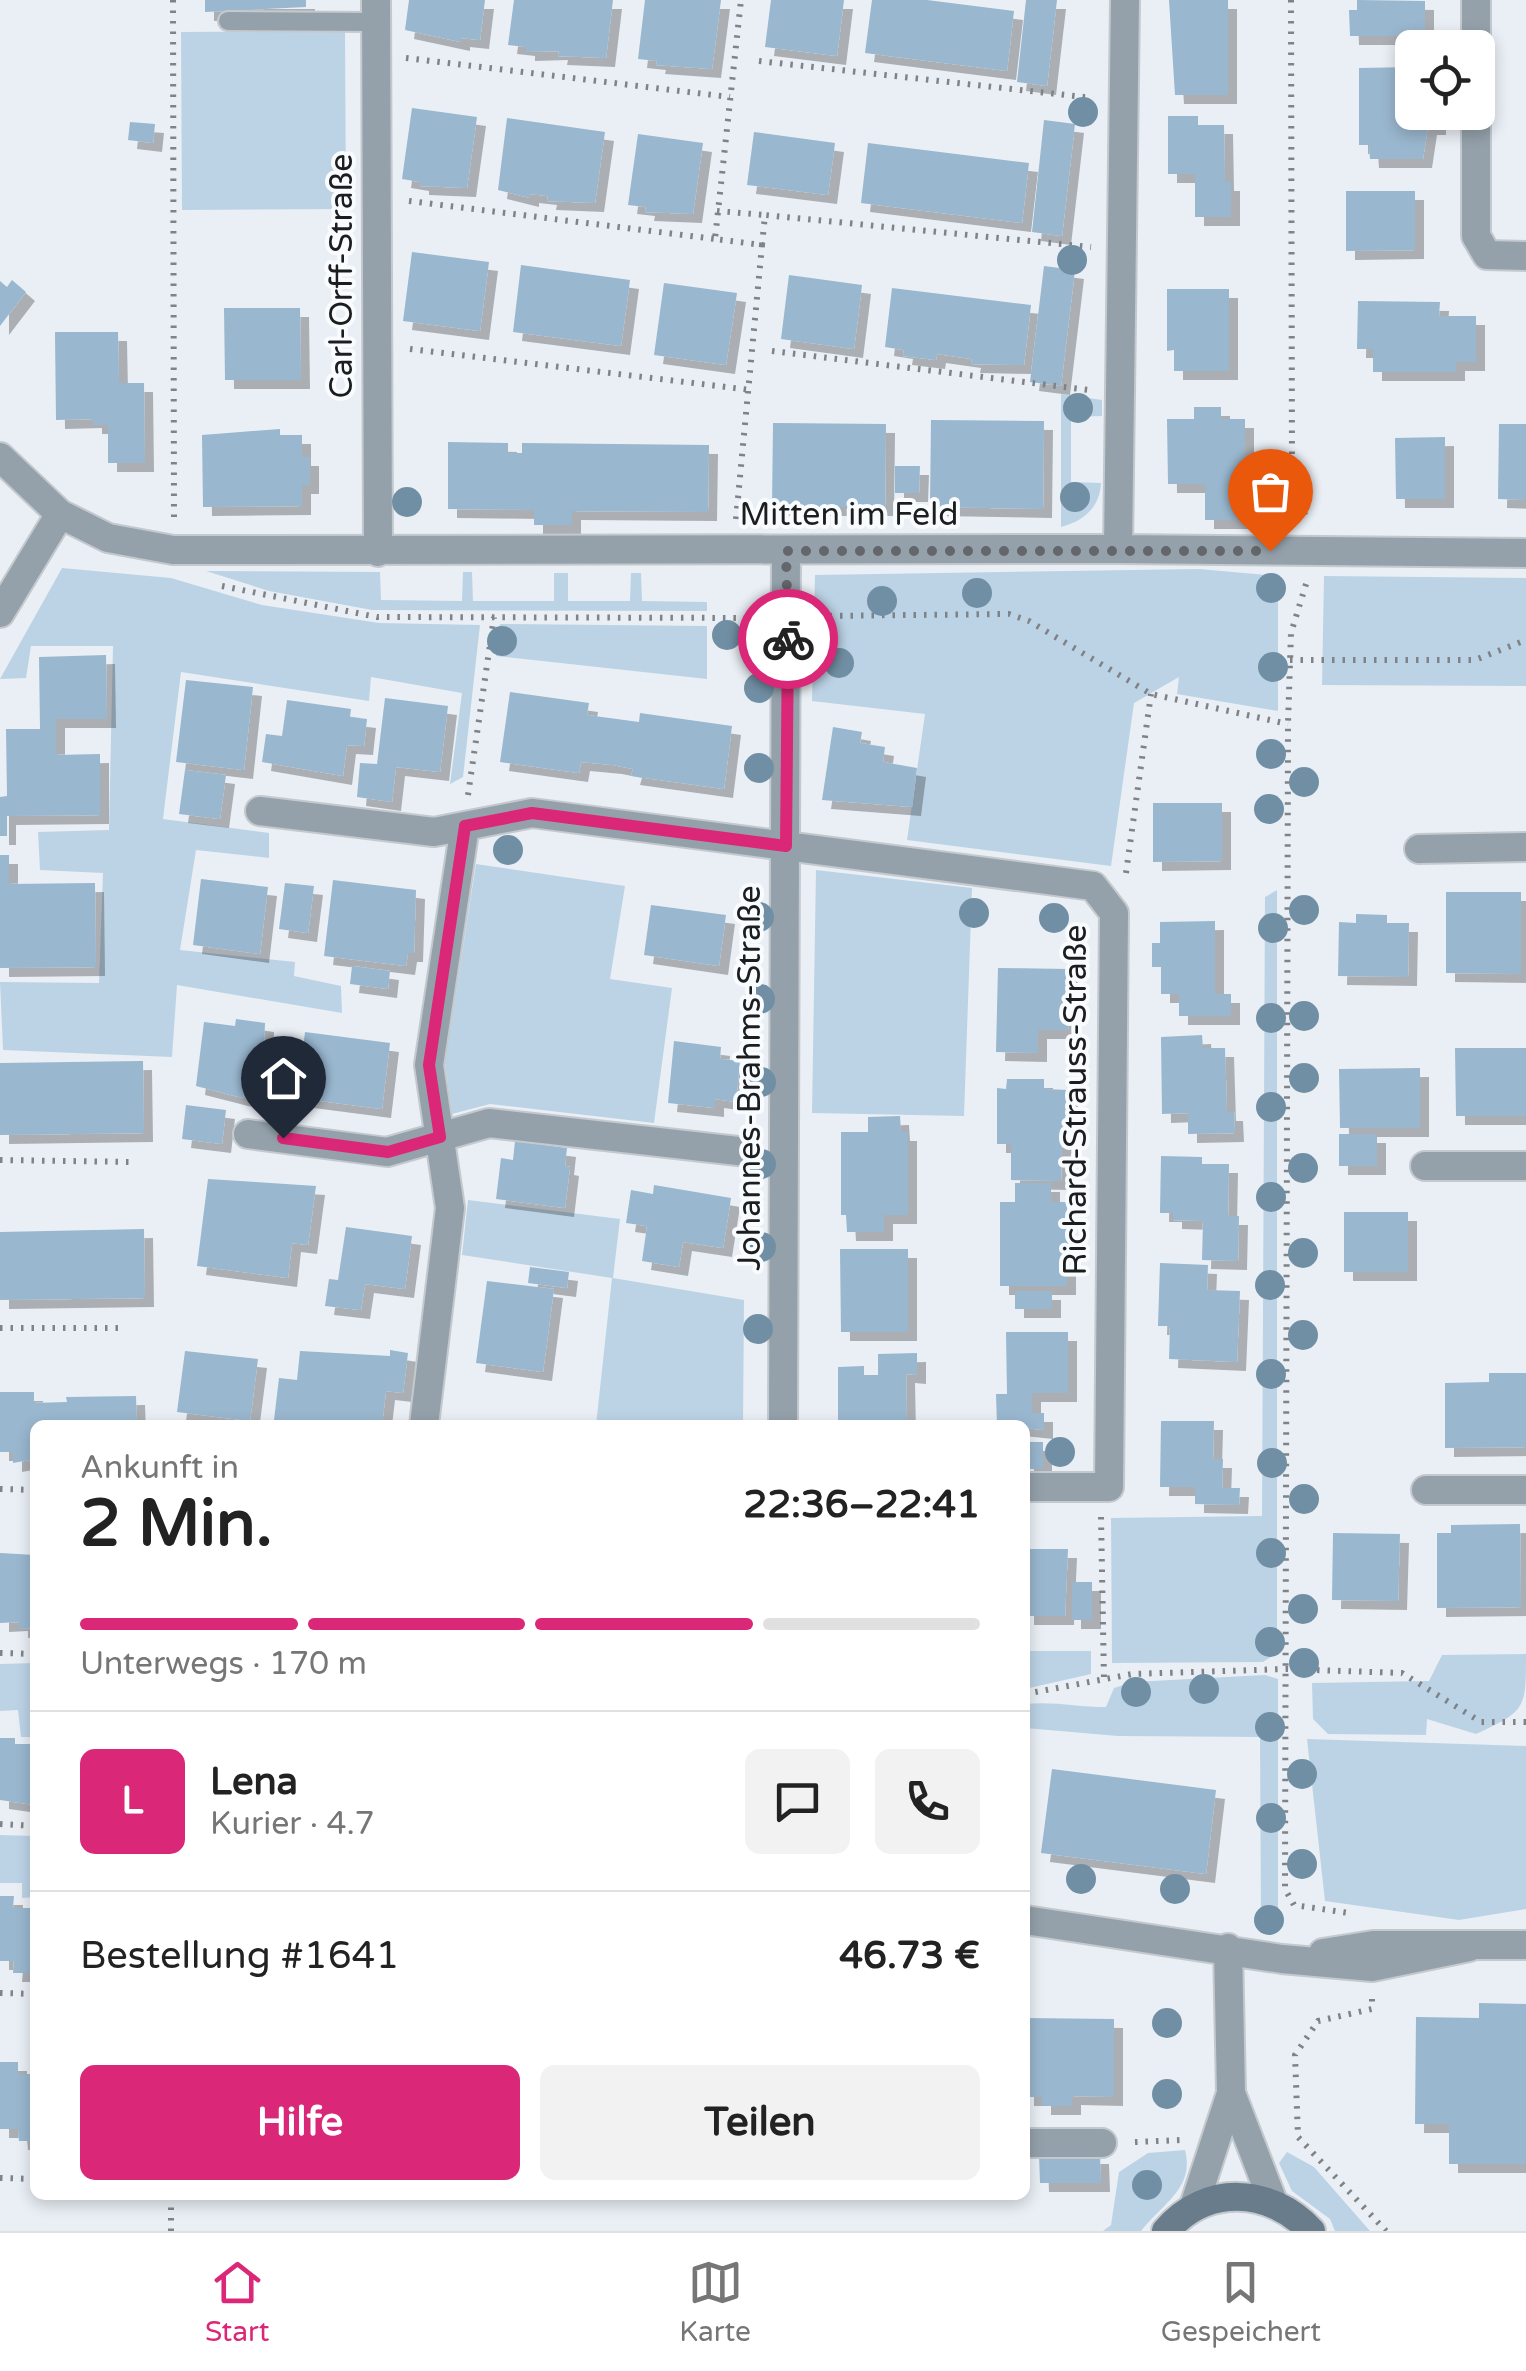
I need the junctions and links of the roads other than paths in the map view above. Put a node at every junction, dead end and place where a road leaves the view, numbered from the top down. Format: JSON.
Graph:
{"nodes":[{"id":1,"x":1125,"y":0,"type":"edge"},
{"id":2,"x":1476,"y":0,"type":"edge"},
{"id":3,"x":375,"y":11,"type":"edge"},
{"id":4,"x":228,"y":21,"type":"dead end"},
{"id":5,"x":1476,"y":30,"type":"edge"},
{"id":6,"x":1476,"y":130,"type":"edge"},
{"id":7,"x":1526,"y":256,"type":"edge"},
{"id":8,"x":0,"y":457,"type":"edge"},
{"id":9,"x":60,"y":514,"type":"junction"},
{"id":10,"x":1118,"y":549,"type":"junction"},
{"id":11,"x":786,"y":551,"type":"junction"},
{"id":12,"x":378,"y":552,"type":"junction"},
{"id":13,"x":1526,"y":553,"type":"edge"},
{"id":14,"x":0,"y":614,"type":"edge"},
{"id":15,"x":260,"y":812,"type":"dead end"},
{"id":16,"x":465,"y":826,"type":"junction"},
{"id":17,"x":786,"y":846,"type":"junction"},
{"id":18,"x":1526,"y":847,"type":"edge"},
{"id":19,"x":1419,"y":849,"type":"dead end"},
{"id":20,"x":248,"y":1134,"type":"dead end"},
{"id":21,"x":440,"y":1137,"type":"junction"},
{"id":22,"x":747,"y":1152,"type":"dead end"},
{"id":23,"x":1425,"y":1166,"type":"dead end"},
{"id":24,"x":1526,"y":1166,"type":"edge"},
{"id":25,"x":425,"y":1420,"type":"edge"},
{"id":26,"x":784,"y":1420,"type":"edge"},
{"id":27,"x":1030,"y":1487,"type":"edge"},
{"id":28,"x":1426,"y":1490,"type":"dead end"},
{"id":29,"x":1526,"y":1490,"type":"edge"},
{"id":30,"x":1030,"y":1921,"type":"edge"},
{"id":31,"x":1526,"y":1945,"type":"edge"},
{"id":32,"x":1228,"y":1948,"type":"junction"},
{"id":33,"x":1231,"y":2093,"type":"junction"},
{"id":34,"x":1030,"y":2143,"type":"edge"},
{"id":35,"x":1102,"y":2143,"type":"dead end"},
{"id":36,"x":1274,"y":2202,"type":"junction"},
{"id":37,"x":1194,"y":2206,"type":"junction"},
{"id":38,"x":1166,"y":2231,"type":"edge"},
{"id":39,"x":1312,"y":2231,"type":"edge"}],
"edges":[{"from":1,"to":10,"type":"street"},
{"from":2,"to":5,"type":"street"},
{"from":3,"to":4,"type":"lane"},
{"from":3,"to":12,"type":"street","name":"Carl-Orff-Straße"},
{"from":6,"to":7,"type":"street"},
{"from":8,"to":9,"type":"street","name":"Mitten im Feld"},
{"from":9,"to":12,"type":"street","name":"Mitten im Feld"},
{"from":9,"to":14,"type":"street"},
{"from":10,"to":11,"type":"street","name":"Mitten im Feld"},
{"from":10,"to":13,"type":"street","name":"Mitten im Feld"},
{"from":11,"to":12,"type":"street","name":"Mitten im Feld"},
{"from":11,"to":17,"type":"street","name":"Johannes-Brahms-Straße"},
{"from":15,"to":16,"type":"street","name":"Richard-Strauss-Straße"},
{"from":16,"to":17,"type":"street","name":"Richard-Strauss-Straße"},
{"from":16,"to":21,"type":"street"},
{"from":17,"to":26,"type":"street","name":"Johannes-Brahms-Straße"},
{"from":17,"to":27,"type":"street","name":"Richard-Strauss-Straße"},
{"from":18,"to":19,"type":"street"},
{"from":20,"to":21,"type":"street"},
{"from":21,"to":22,"type":"street"},
{"from":21,"to":25,"type":"street"},
{"from":23,"to":24,"type":"street"},
{"from":28,"to":29,"type":"street"},
{"from":30,"to":32,"type":"street"},
{"from":31,"to":32,"type":"street"},
{"from":32,"to":33,"type":"street"},
{"from":33,"to":36,"type":"street"},
{"from":33,"to":37,"type":"street"},
{"from":34,"to":35,"type":"street"},
{"from":36,"to":37,"type":"main road"},
{"from":36,"to":39,"type":"main road"},
{"from":37,"to":38,"type":"main road"}]}
